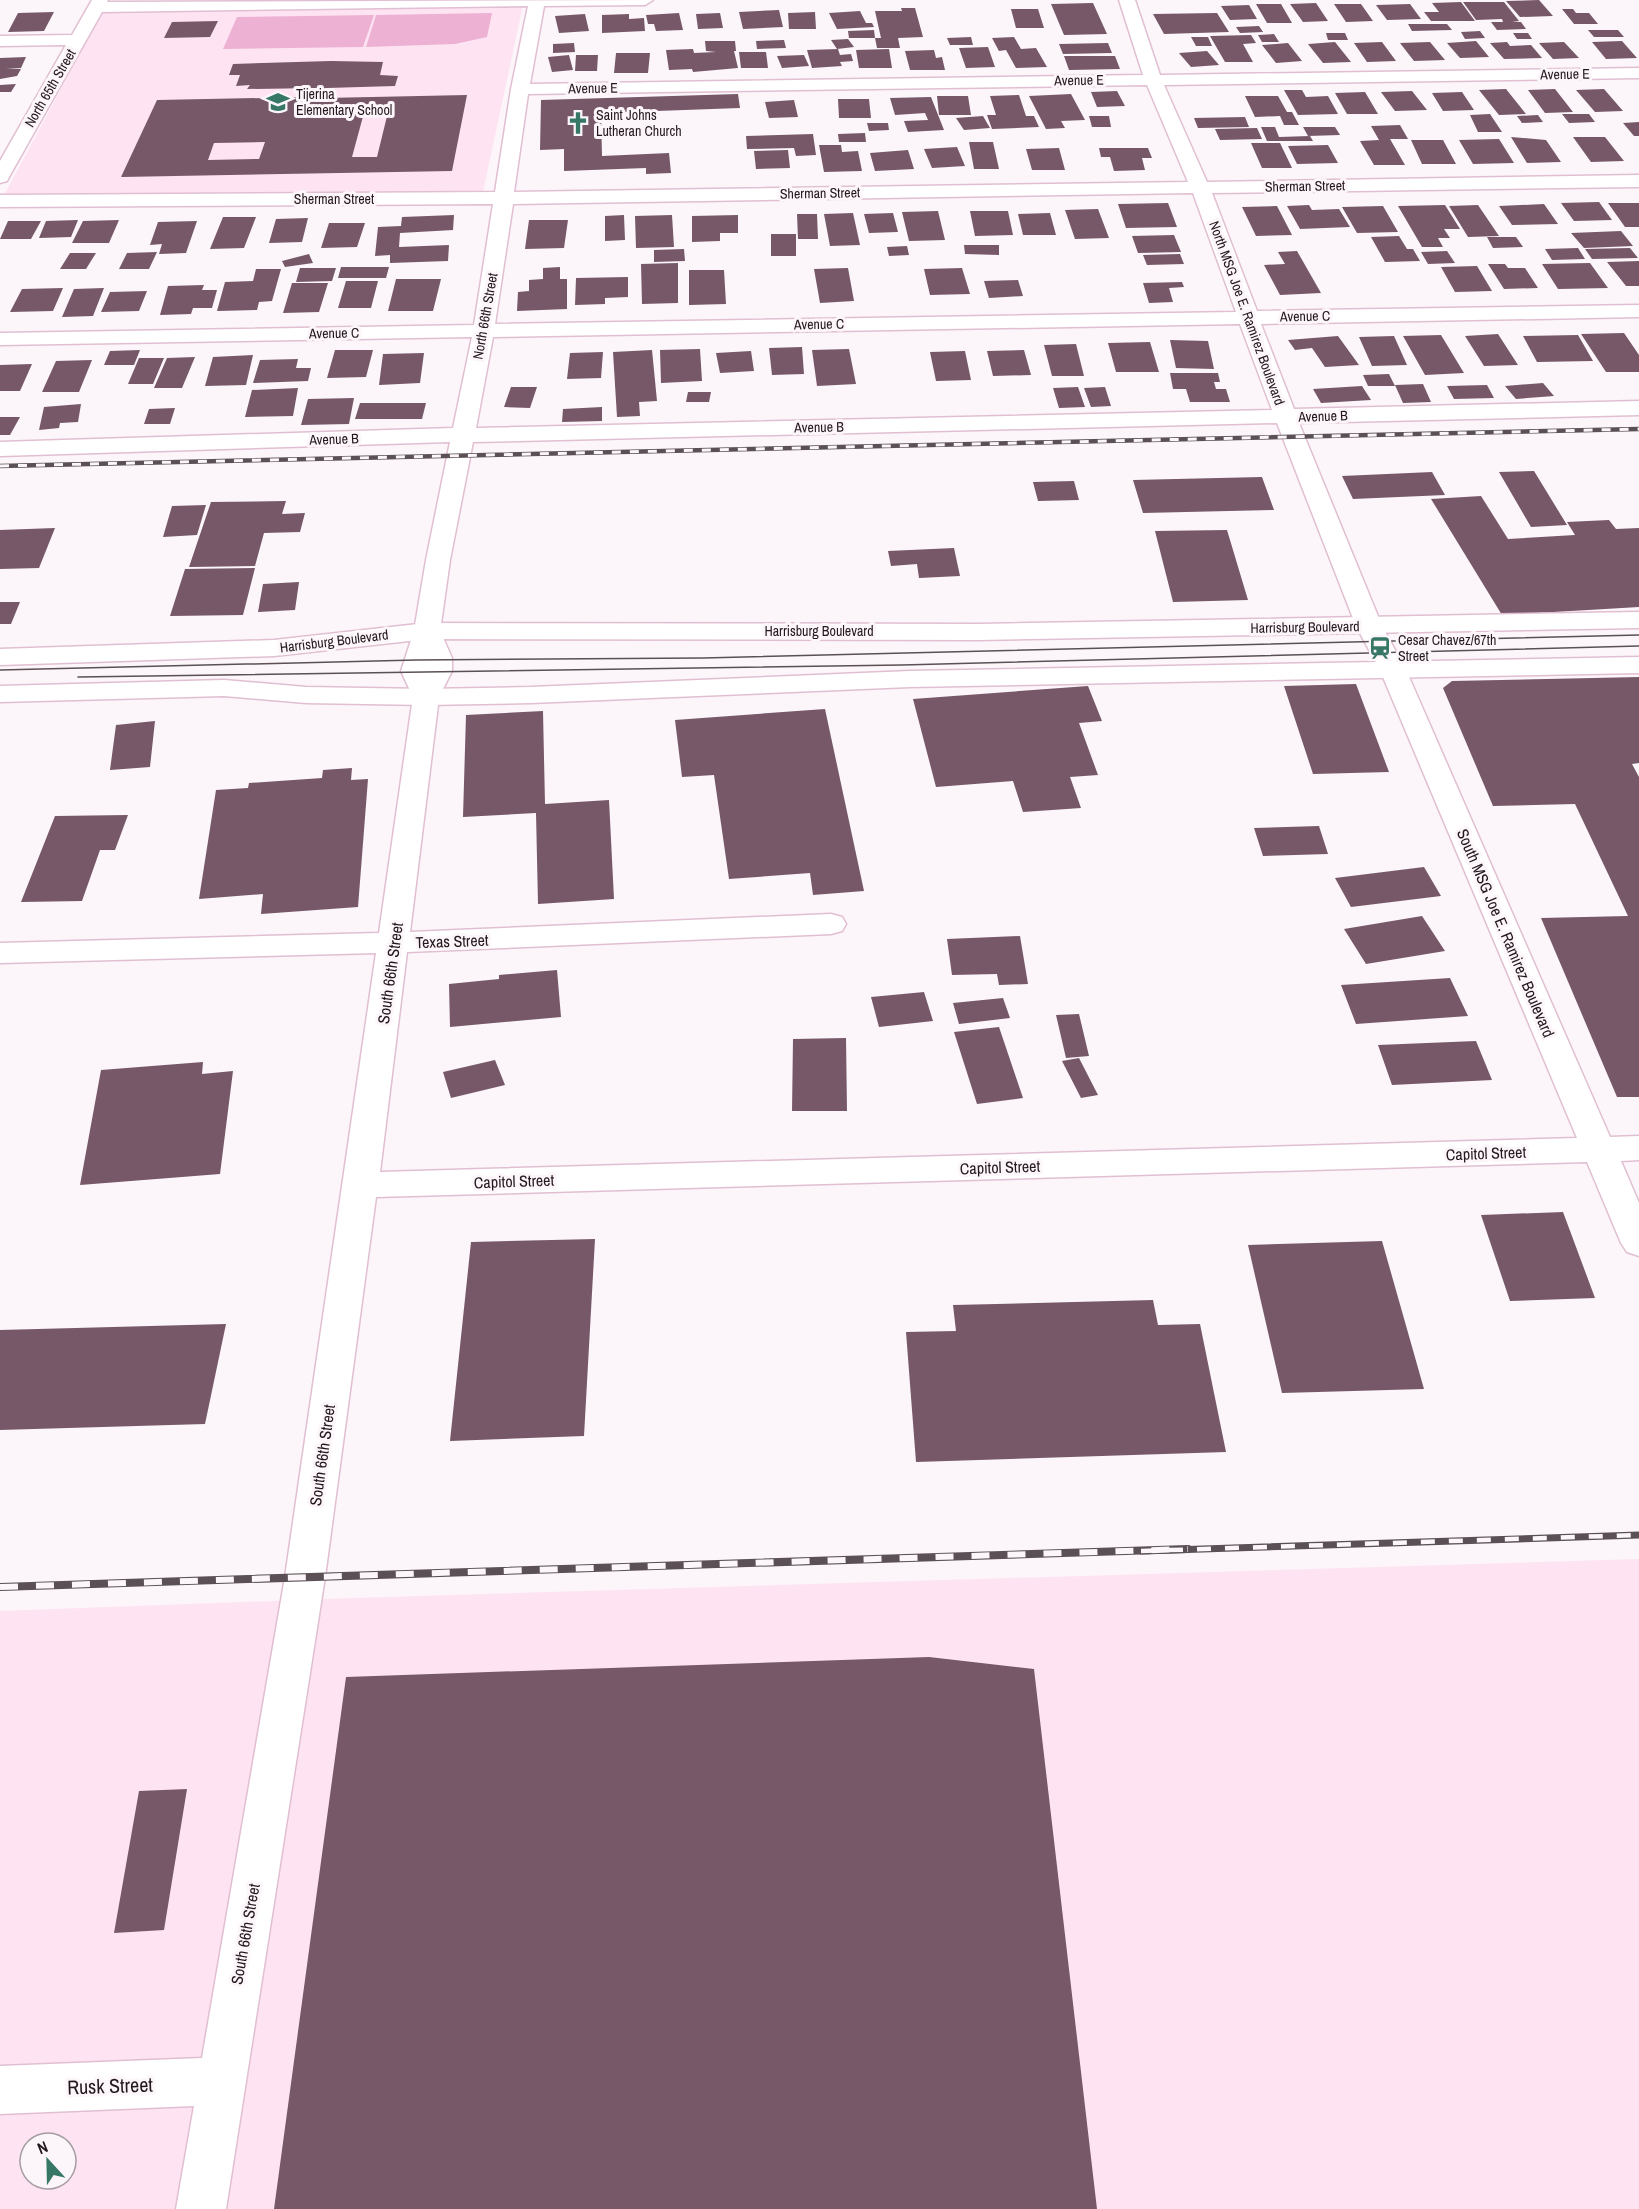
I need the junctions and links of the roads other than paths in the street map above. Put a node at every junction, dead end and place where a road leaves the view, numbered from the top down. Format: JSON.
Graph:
{"nodes":[{"id":1,"x":645,"y":0,"type":"edge"},
{"id":2,"x":1127,"y":0,"type":"edge"},
{"id":3,"x":537,"y":1,"type":"edge"},
{"id":4,"x":98,"y":3,"type":"edge"},
{"id":5,"x":78,"y":40,"type":"junction"},
{"id":6,"x":0,"y":41,"type":"edge"},
{"id":7,"x":1639,"y":73,"type":"edge"},
{"id":8,"x":1153,"y":79,"type":"junction"},
{"id":9,"x":520,"y":89,"type":"junction"},
{"id":10,"x":0,"y":177,"type":"edge"},
{"id":11,"x":1639,"y":181,"type":"edge"},
{"id":12,"x":1200,"y":187,"type":"junction"},
{"id":13,"x":505,"y":198,"type":"junction"},
{"id":14,"x":0,"y":201,"type":"edge"},
{"id":15,"x":1639,"y":311,"type":"edge"},
{"id":16,"x":1248,"y":316,"type":"junction"},
{"id":17,"x":484,"y":330,"type":"junction"},
{"id":18,"x":0,"y":339,"type":"edge"},
{"id":19,"x":1639,"y":408,"type":"edge"},
{"id":20,"x":1286,"y":417,"type":"junction"},
{"id":21,"x":462,"y":435,"type":"junction"},
{"id":22,"x":0,"y":449,"type":"edge"},
{"id":23,"x":1639,"y":620,"type":"edge"},
{"id":24,"x":1369,"y":626,"type":"junction"},
{"id":25,"x":427,"y":630,"type":"junction"},
{"id":26,"x":0,"y":636,"type":"edge"},
{"id":27,"x":0,"y":657,"type":"edge"},
{"id":28,"x":1639,"y":665,"type":"edge"},
{"id":29,"x":1393,"y":670,"type":"junction"},
{"id":30,"x":0,"y":694,"type":"edge"},
{"id":31,"x":306,"y":695,"type":"junction"},
{"id":32,"x":426,"y":698,"type":"junction"},
{"id":33,"x":0,"y":713,"type":"edge"},
{"id":34,"x":831,"y":924,"type":"dead end"},
{"id":35,"x":394,"y":943,"type":"junction"},
{"id":36,"x":0,"y":953,"type":"edge"},
{"id":37,"x":1639,"y":1148,"type":"edge"},
{"id":38,"x":1599,"y":1149,"type":"junction"},
{"id":39,"x":361,"y":1185,"type":"junction"},
{"id":40,"x":1639,"y":1243,"type":"edge"},
{"id":41,"x":220,"y":2081,"type":"junction"},
{"id":42,"x":0,"y":2090,"type":"edge"},
{"id":43,"x":201,"y":2209,"type":"edge"}],
"edges":[{"from":1,"to":3,"type":"street"},
{"from":2,"to":8,"type":"street","name":"North MSG Joe E. Ramirez Boulevard"},
{"from":3,"to":4,"type":"street"},
{"from":3,"to":9,"type":"street","name":"North 66th Street"},
{"from":4,"to":5,"type":"street","name":"North 65th Street"},
{"from":5,"to":6,"type":"street"},
{"from":5,"to":10,"type":"street","name":"North 65th Street"},
{"from":7,"to":8,"type":"street","name":"Avenue E"},
{"from":8,"to":9,"type":"street","name":"Avenue E"},
{"from":8,"to":12,"type":"street","name":"North MSG Joe E. Ramirez Boulevard"},
{"from":9,"to":13,"type":"street","name":"North 66th Street"},
{"from":11,"to":12,"type":"street","name":"Sherman Street"},
{"from":12,"to":13,"type":"street","name":"Sherman Street"},
{"from":12,"to":16,"type":"street","name":"North MSG Joe E. Ramirez Boulevard"},
{"from":13,"to":14,"type":"street","name":"Sherman Street"},
{"from":13,"to":17,"type":"street","name":"North 66th Street"},
{"from":15,"to":16,"type":"street","name":"Avenue C"},
{"from":16,"to":17,"type":"street","name":"Avenue C"},
{"from":16,"to":20,"type":"street","name":"North MSG Joe E. Ramirez Boulevard"},
{"from":17,"to":18,"type":"street","name":"Avenue C"},
{"from":17,"to":21,"type":"street","name":"North 66th Street"},
{"from":19,"to":20,"type":"street","name":"Avenue B"},
{"from":20,"to":21,"type":"street","name":"Avenue B"},
{"from":20,"to":24,"type":"street","name":"North MSG Joe E. Ramirez Boulevard"},
{"from":21,"to":22,"type":"street","name":"Avenue B"},
{"from":21,"to":25,"type":"street","name":"North 66th Street"},
{"from":23,"to":24,"type":"street","name":"Harrisburg Boulevard"},
{"from":24,"to":25,"type":"street","name":"Harrisburg Boulevard"},
{"from":24,"to":29,"type":"street","name":"South MSG Joe E. Ramirez Boulevard"},
{"from":25,"to":26,"type":"street"},
{"from":25,"to":27,"type":"street","name":"Harrisburg Boulevard"},
{"from":25,"to":32,"type":"street","name":"South 66th Street"},
{"from":28,"to":29,"type":"street"},
{"from":29,"to":32,"type":"street"},
{"from":29,"to":38,"type":"street","name":"South MSG Joe E. Ramirez Boulevard"},
{"from":30,"to":31,"type":"street"},
{"from":31,"to":32,"type":"street"},
{"from":31,"to":33,"type":"street"},
{"from":32,"to":35,"type":"street","name":"South 66th Street"},
{"from":34,"to":35,"type":"street","name":"Texas Street"},
{"from":35,"to":36,"type":"street","name":"Texas Street"},
{"from":35,"to":39,"type":"street","name":"South 66th Street"},
{"from":37,"to":38,"type":"street","name":"Capitol Street"},
{"from":38,"to":39,"type":"street","name":"Capitol Street"},
{"from":38,"to":40,"type":"street","name":"South MSG Joe E. Ramirez Boulevard"},
{"from":39,"to":41,"type":"street","name":"South 66th Street"},
{"from":41,"to":42,"type":"street","name":"Rusk Street"},
{"from":41,"to":43,"type":"street","name":"South 66th Street"}]}
